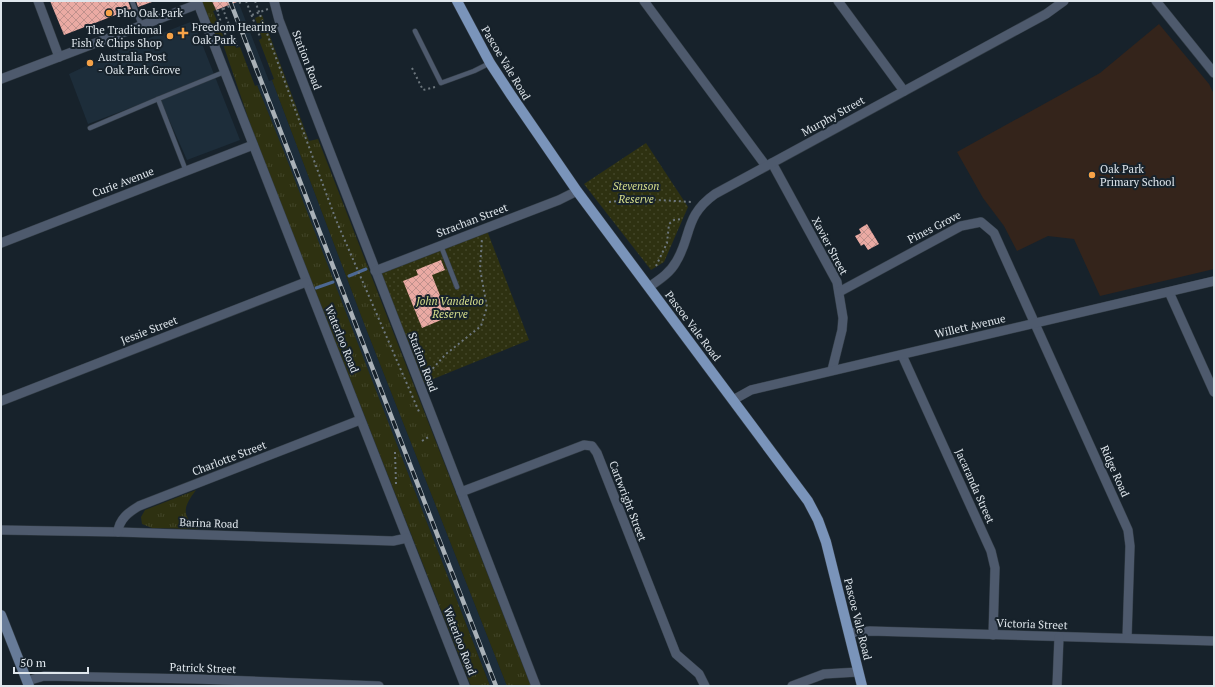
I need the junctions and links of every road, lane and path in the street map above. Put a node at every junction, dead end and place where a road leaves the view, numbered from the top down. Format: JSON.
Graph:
{"nodes":[{"id":1,"x":38,"y":1,"type":"edge"},
{"id":2,"x":132,"y":1,"type":"edge"},
{"id":3,"x":245,"y":1,"type":"edge"},
{"id":4,"x":255,"y":1,"type":"edge"},
{"id":5,"x":457,"y":1,"type":"edge"},
{"id":6,"x":644,"y":1,"type":"edge"},
{"id":7,"x":838,"y":1,"type":"edge"},
{"id":8,"x":1064,"y":1,"type":"edge"},
{"id":9,"x":1156,"y":1,"type":"edge"},
{"id":10,"x":198,"y":2,"type":"edge"},
{"id":11,"x":239,"y":3,"type":"dead end"},
{"id":12,"x":271,"y":5,"type":"edge"},
{"id":13,"x":230,"y":6,"type":"dead end"},
{"id":14,"x":223,"y":9,"type":"junction"},
{"id":15,"x":260,"y":12,"type":"junction"},
{"id":16,"x":252,"y":15,"type":"junction"},
{"id":17,"x":141,"y":26,"type":"junction"},
{"id":18,"x":415,"y":31,"type":"dead end"},
{"id":19,"x":260,"y":37,"type":"dead end"},
{"id":20,"x":227,"y":39,"type":"dead end"},
{"id":21,"x":237,"y":46,"type":"dead end"},
{"id":22,"x":59,"y":57,"type":"junction"},
{"id":23,"x":490,"y":62,"type":"junction"},
{"id":24,"x":412,"y":68,"type":"dead end"},
{"id":25,"x":224,"y":72,"type":"junction"},
{"id":26,"x":1214,"y":72,"type":"edge"},
{"id":27,"x":1,"y":79,"type":"edge"},
{"id":28,"x":441,"y":83,"type":"junction"},
{"id":29,"x":904,"y":91,"type":"junction"},
{"id":30,"x":158,"y":99,"type":"junction"},
{"id":31,"x":90,"y":128,"type":"dead end"},
{"id":32,"x":253,"y":145,"type":"junction"},
{"id":33,"x":769,"y":165,"type":"junction"},
{"id":34,"x":186,"y":171,"type":"junction"},
{"id":35,"x":578,"y":191,"type":"junction"},
{"id":36,"x":609,"y":202,"type":"dead end"},
{"id":37,"x":694,"y":202,"type":"dead end"},
{"id":38,"x":682,"y":219,"type":"dead end"},
{"id":39,"x":483,"y":229,"type":"junction"},
{"id":40,"x":1,"y":243,"type":"edge"},
{"id":41,"x":441,"y":246,"type":"junction"},
{"id":42,"x":656,"y":266,"type":"dead end"},
{"id":43,"x":375,"y":271,"type":"junction"},
{"id":44,"x":1214,"y":281,"type":"edge"},
{"id":45,"x":306,"y":282,"type":"junction"},
{"id":46,"x":457,"y":287,"type":"dead end"},
{"id":47,"x":649,"y":287,"type":"junction"},
{"id":48,"x":839,"y":292,"type":"junction"},
{"id":49,"x":1169,"y":292,"type":"junction"},
{"id":50,"x":1035,"y":323,"type":"junction"},
{"id":51,"x":902,"y":355,"type":"junction"},
{"id":52,"x":832,"y":370,"type":"junction"},
{"id":53,"x":426,"y":376,"type":"dead end"},
{"id":54,"x":1214,"y":392,"type":"edge"},
{"id":55,"x":733,"y":400,"type":"junction"},
{"id":56,"x":1,"y":401,"type":"edge"},
{"id":57,"x":422,"y":418,"type":"dead end"},
{"id":58,"x":360,"y":420,"type":"junction"},
{"id":59,"x":430,"y":438,"type":"dead end"},
{"id":60,"x":422,"y":441,"type":"dead end"},
{"id":61,"x":395,"y":452,"type":"dead end"},
{"id":62,"x":461,"y":492,"type":"junction"},
{"id":63,"x":391,"y":494,"type":"junction"},
{"id":64,"x":4,"y":529,"type":"edge"},
{"id":65,"x":118,"y":532,"type":"junction"},
{"id":66,"x":407,"y":538,"type":"junction"},
{"id":67,"x":1,"y":615,"type":"edge"},
{"id":68,"x":849,"y":633,"type":"junction"},
{"id":69,"x":993,"y":635,"type":"junction"},
{"id":70,"x":1058,"y":637,"type":"junction"},
{"id":71,"x":1127,"y":638,"type":"junction"},
{"id":72,"x":1214,"y":641,"type":"edge"},
{"id":73,"x":858,"y":672,"type":"junction"},
{"id":74,"x":28,"y":683,"type":"edge"},
{"id":75,"x":198,"y":683,"type":"edge"},
{"id":76,"x":379,"y":686,"type":"edge"},
{"id":77,"x":464,"y":686,"type":"edge"},
{"id":78,"x":536,"y":686,"type":"edge"},
{"id":79,"x":705,"y":686,"type":"edge"},
{"id":80,"x":792,"y":686,"type":"edge"},
{"id":81,"x":862,"y":686,"type":"edge"},
{"id":82,"x":1057,"y":686,"type":"edge"}],
"edges":[{"from":1,"to":22,"type":"street"},
{"from":2,"to":17,"type":"lane"},
{"from":3,"to":11,"type":"path"},
{"from":3,"to":16,"type":"path"},
{"from":4,"to":15,"type":"path"},
{"from":5,"to":23,"type":"main road","name":"Pascoe Vale Road"},
{"from":6,"to":33,"type":"street","name":"Xavier Street"},
{"from":7,"to":29,"type":"street"},
{"from":8,"to":29,"type":"street","name":"Murphy Street"},
{"from":9,"to":26,"type":"street"},
{"from":10,"to":17,"type":"street"},
{"from":10,"to":25,"type":"street","name":"Waterloo Road"},
{"from":12,"to":15,"type":"path"},
{"from":12,"to":43,"type":"street","name":"Station Road"},
{"from":13,"to":14,"type":"path"},
{"from":14,"to":20,"type":"path"},
{"from":14,"to":21,"type":"path"},
{"from":15,"to":16,"type":"path"},
{"from":15,"to":57,"type":"path"},
{"from":16,"to":19,"type":"path"},
{"from":17,"to":22,"type":"street"},
{"from":18,"to":28,"type":"lane"},
{"from":22,"to":27,"type":"street"},
{"from":23,"to":28,"type":"lane"},
{"from":23,"to":35,"type":"main road","name":"Pascoe Vale Road"},
{"from":24,"to":28,"type":"path"},
{"from":25,"to":30,"type":"lane"},
{"from":25,"to":32,"type":"street","name":"Waterloo Road"},
{"from":29,"to":33,"type":"street","name":"Murphy Street"},
{"from":30,"to":31,"type":"lane"},
{"from":30,"to":34,"type":"lane"},
{"from":32,"to":34,"type":"street","name":"Curie Avenue"},
{"from":32,"to":45,"type":"street","name":"Waterloo Road"},
{"from":33,"to":47,"type":"street","name":"Murphy Street"},
{"from":33,"to":48,"type":"street","name":"Xavier Street"},
{"from":34,"to":40,"type":"street","name":"Curie Avenue"},
{"from":35,"to":39,"type":"street","name":"Strachan Street"},
{"from":35,"to":47,"type":"main road","name":"Pascoe Vale Road"},
{"from":36,"to":37,"type":"path"},
{"from":38,"to":42,"type":"path"},
{"from":39,"to":41,"type":"street","name":"Strachan Street"},
{"from":39,"to":53,"type":"path"},
{"from":41,"to":43,"type":"street","name":"Strachan Street"},
{"from":41,"to":46,"type":"lane"},
{"from":43,"to":62,"type":"street","name":"Station Road"},
{"from":44,"to":49,"type":"street","name":"Willett Avenue"},
{"from":45,"to":56,"type":"street","name":"Jessie Street"},
{"from":45,"to":58,"type":"street","name":"Waterloo Road"},
{"from":47,"to":55,"type":"main road","name":"Pascoe Vale Road"},
{"from":48,"to":50,"type":"street","name":"Pines Grove"},
{"from":48,"to":52,"type":"street","name":"Xavier Street"},
{"from":49,"to":50,"type":"street","name":"Willett Avenue"},
{"from":49,"to":54,"type":"street"},
{"from":50,"to":51,"type":"street","name":"Willett Avenue"},
{"from":50,"to":71,"type":"street","name":"Ridge Road"},
{"from":51,"to":52,"type":"street","name":"Willett Avenue"},
{"from":51,"to":69,"type":"street","name":"Jacaranda Street"},
{"from":52,"to":55,"type":"street","name":"Willett Avenue"},
{"from":55,"to":68,"type":"main road","name":"Pascoe Vale Road"},
{"from":58,"to":63,"type":"street","name":"Waterloo Road"},
{"from":58,"to":65,"type":"street","name":"Charlotte Street"},
{"from":59,"to":60,"type":"path"},
{"from":61,"to":63,"type":"path"},
{"from":62,"to":78,"type":"street","name":"Station Road"},
{"from":62,"to":79,"type":"street","name":"Cartwright Street"},
{"from":63,"to":66,"type":"street","name":"Waterloo Road"},
{"from":64,"to":65,"type":"street","name":"Barina Road"},
{"from":65,"to":66,"type":"street","name":"Barina Road"},
{"from":66,"to":77,"type":"street","name":"Waterloo Road"},
{"from":67,"to":74,"type":"main road"},
{"from":68,"to":69,"type":"street","name":"Victoria Street"},
{"from":68,"to":73,"type":"main road","name":"Pascoe Vale Road"},
{"from":69,"to":70,"type":"street","name":"Victoria Street"},
{"from":70,"to":71,"type":"street","name":"Victoria Street"},
{"from":70,"to":82,"type":"street"},
{"from":71,"to":72,"type":"street","name":"Victoria Street"},
{"from":73,"to":80,"type":"street"},
{"from":73,"to":81,"type":"main road","name":"Pascoe Vale Road"},
{"from":74,"to":75,"type":"street","name":"Patrick Street"},
{"from":75,"to":76,"type":"street","name":"Patrick Street"}]}
